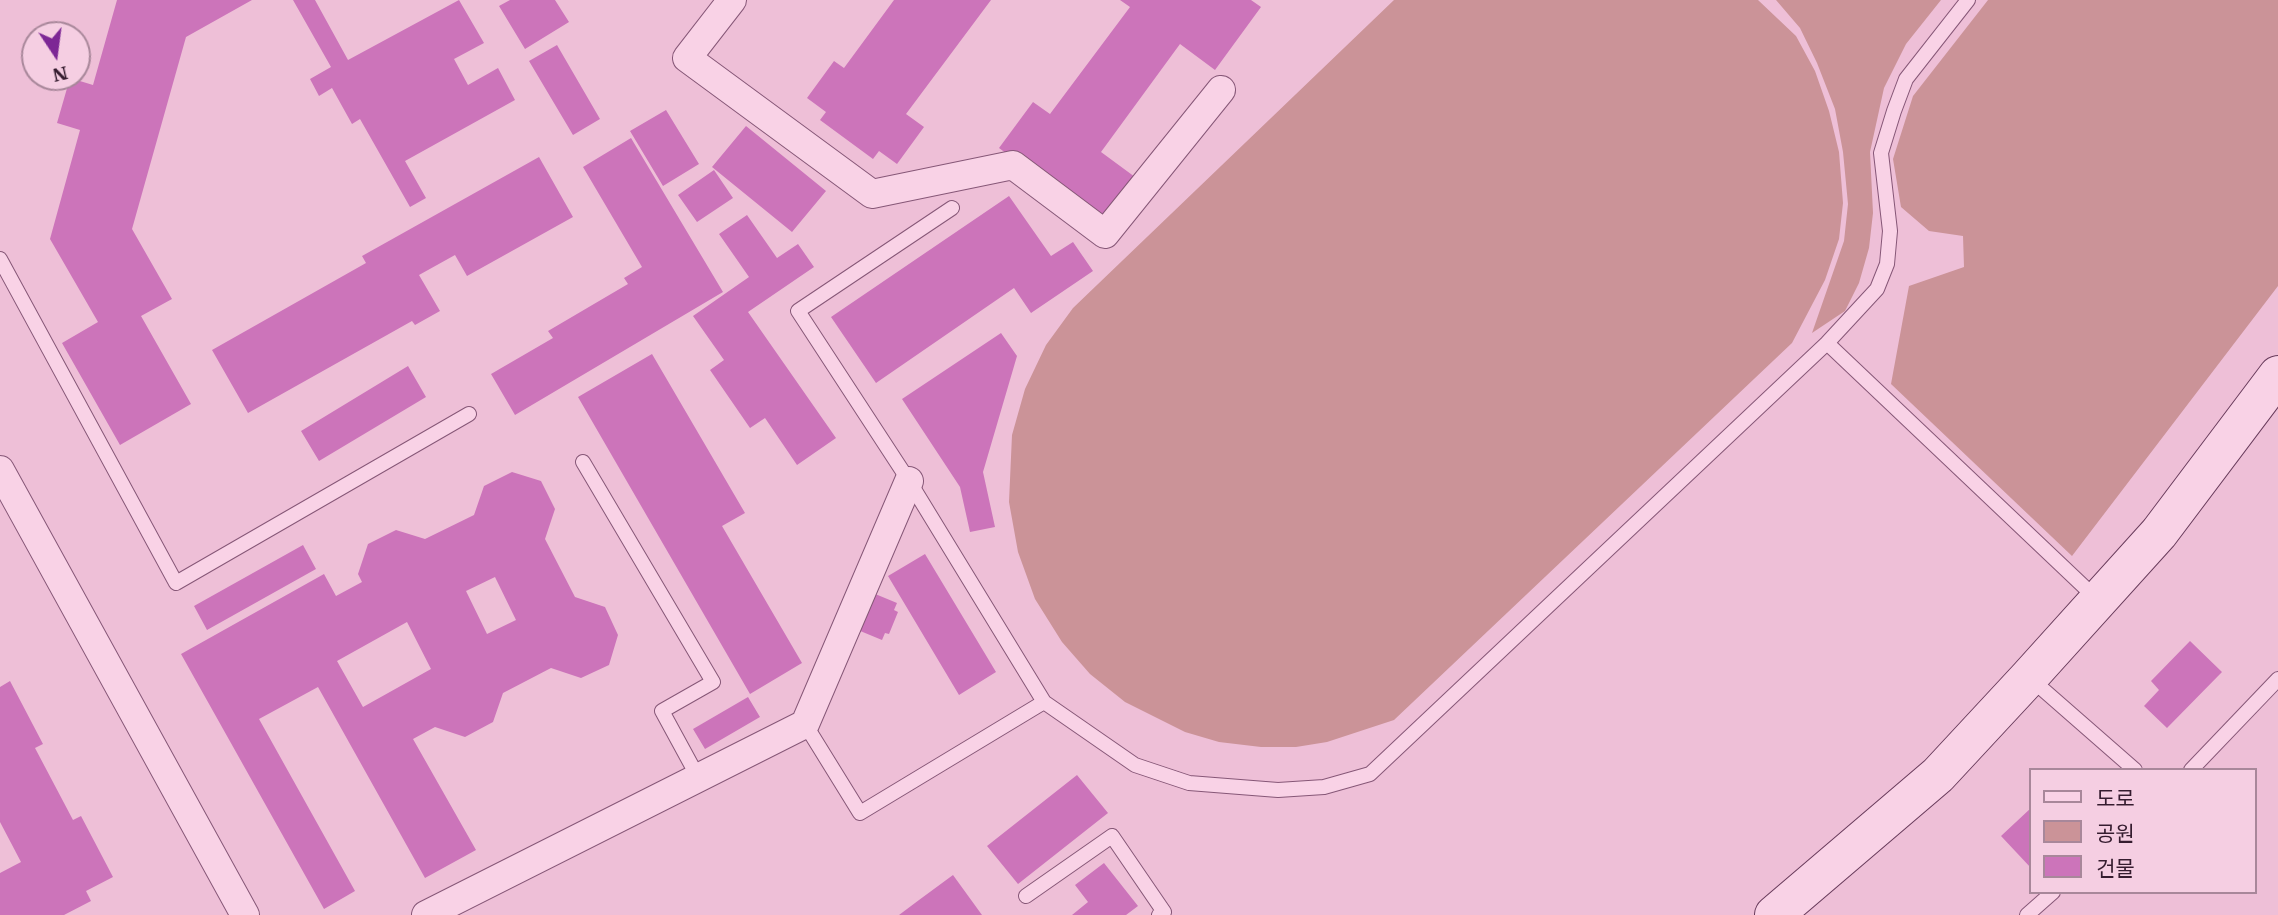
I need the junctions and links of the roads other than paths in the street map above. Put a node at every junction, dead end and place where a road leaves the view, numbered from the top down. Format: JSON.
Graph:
{"nodes":[{"id":1,"x":732,"y":0,"type":"edge"},
{"id":2,"x":1968,"y":0,"type":"edge"},
{"id":3,"x":1222,"y":90,"type":"dead end"},
{"id":4,"x":952,"y":208,"type":"dead end"},
{"id":5,"x":0,"y":259,"type":"edge"},
{"id":6,"x":1827,"y":343,"type":"junction"},
{"id":7,"x":2278,"y":375,"type":"edge"},
{"id":8,"x":470,"y":414,"type":"dead end"},
{"id":9,"x":583,"y":462,"type":"dead end"},
{"id":10,"x":0,"y":470,"type":"edge"},
{"id":11,"x":909,"y":481,"type":"junction"},
{"id":12,"x":2100,"y":601,"type":"junction"},
{"id":13,"x":2029,"y":677,"type":"junction"},
{"id":14,"x":2278,"y":679,"type":"edge"},
{"id":15,"x":1044,"y":702,"type":"junction"},
{"id":16,"x":805,"y":724,"type":"junction"},
{"id":17,"x":2133,"y":768,"type":"edge"},
{"id":18,"x":2193,"y":768,"type":"edge"},
{"id":19,"x":698,"y":779,"type":"junction"},
{"id":20,"x":2051,"y":894,"type":"edge"},
{"id":21,"x":1026,"y":896,"type":"dead end"},
{"id":22,"x":240,"y":913,"type":"edge"},
{"id":23,"x":426,"y":915,"type":"edge"},
{"id":24,"x":1159,"y":915,"type":"edge"},
{"id":25,"x":1774,"y":915,"type":"edge"},
{"id":26,"x":2026,"y":915,"type":"edge"}],
"edges":[{"from":1,"to":3,"type":"street"},
{"from":2,"to":6,"type":"lane"},
{"from":4,"to":11,"type":"lane"},
{"from":5,"to":8,"type":"lane"},
{"from":6,"to":12,"type":"lane"},
{"from":6,"to":15,"type":"lane"},
{"from":7,"to":12,"type":"main road"},
{"from":9,"to":19,"type":"lane"},
{"from":10,"to":22,"type":"street"},
{"from":11,"to":15,"type":"lane"},
{"from":11,"to":16,"type":"street"},
{"from":12,"to":13,"type":"main road"},
{"from":13,"to":17,"type":"lane"},
{"from":13,"to":25,"type":"main road"},
{"from":14,"to":18,"type":"lane"},
{"from":15,"to":16,"type":"lane"},
{"from":16,"to":19,"type":"street"},
{"from":19,"to":23,"type":"street"},
{"from":20,"to":26,"type":"lane"},
{"from":21,"to":24,"type":"lane"}]}
